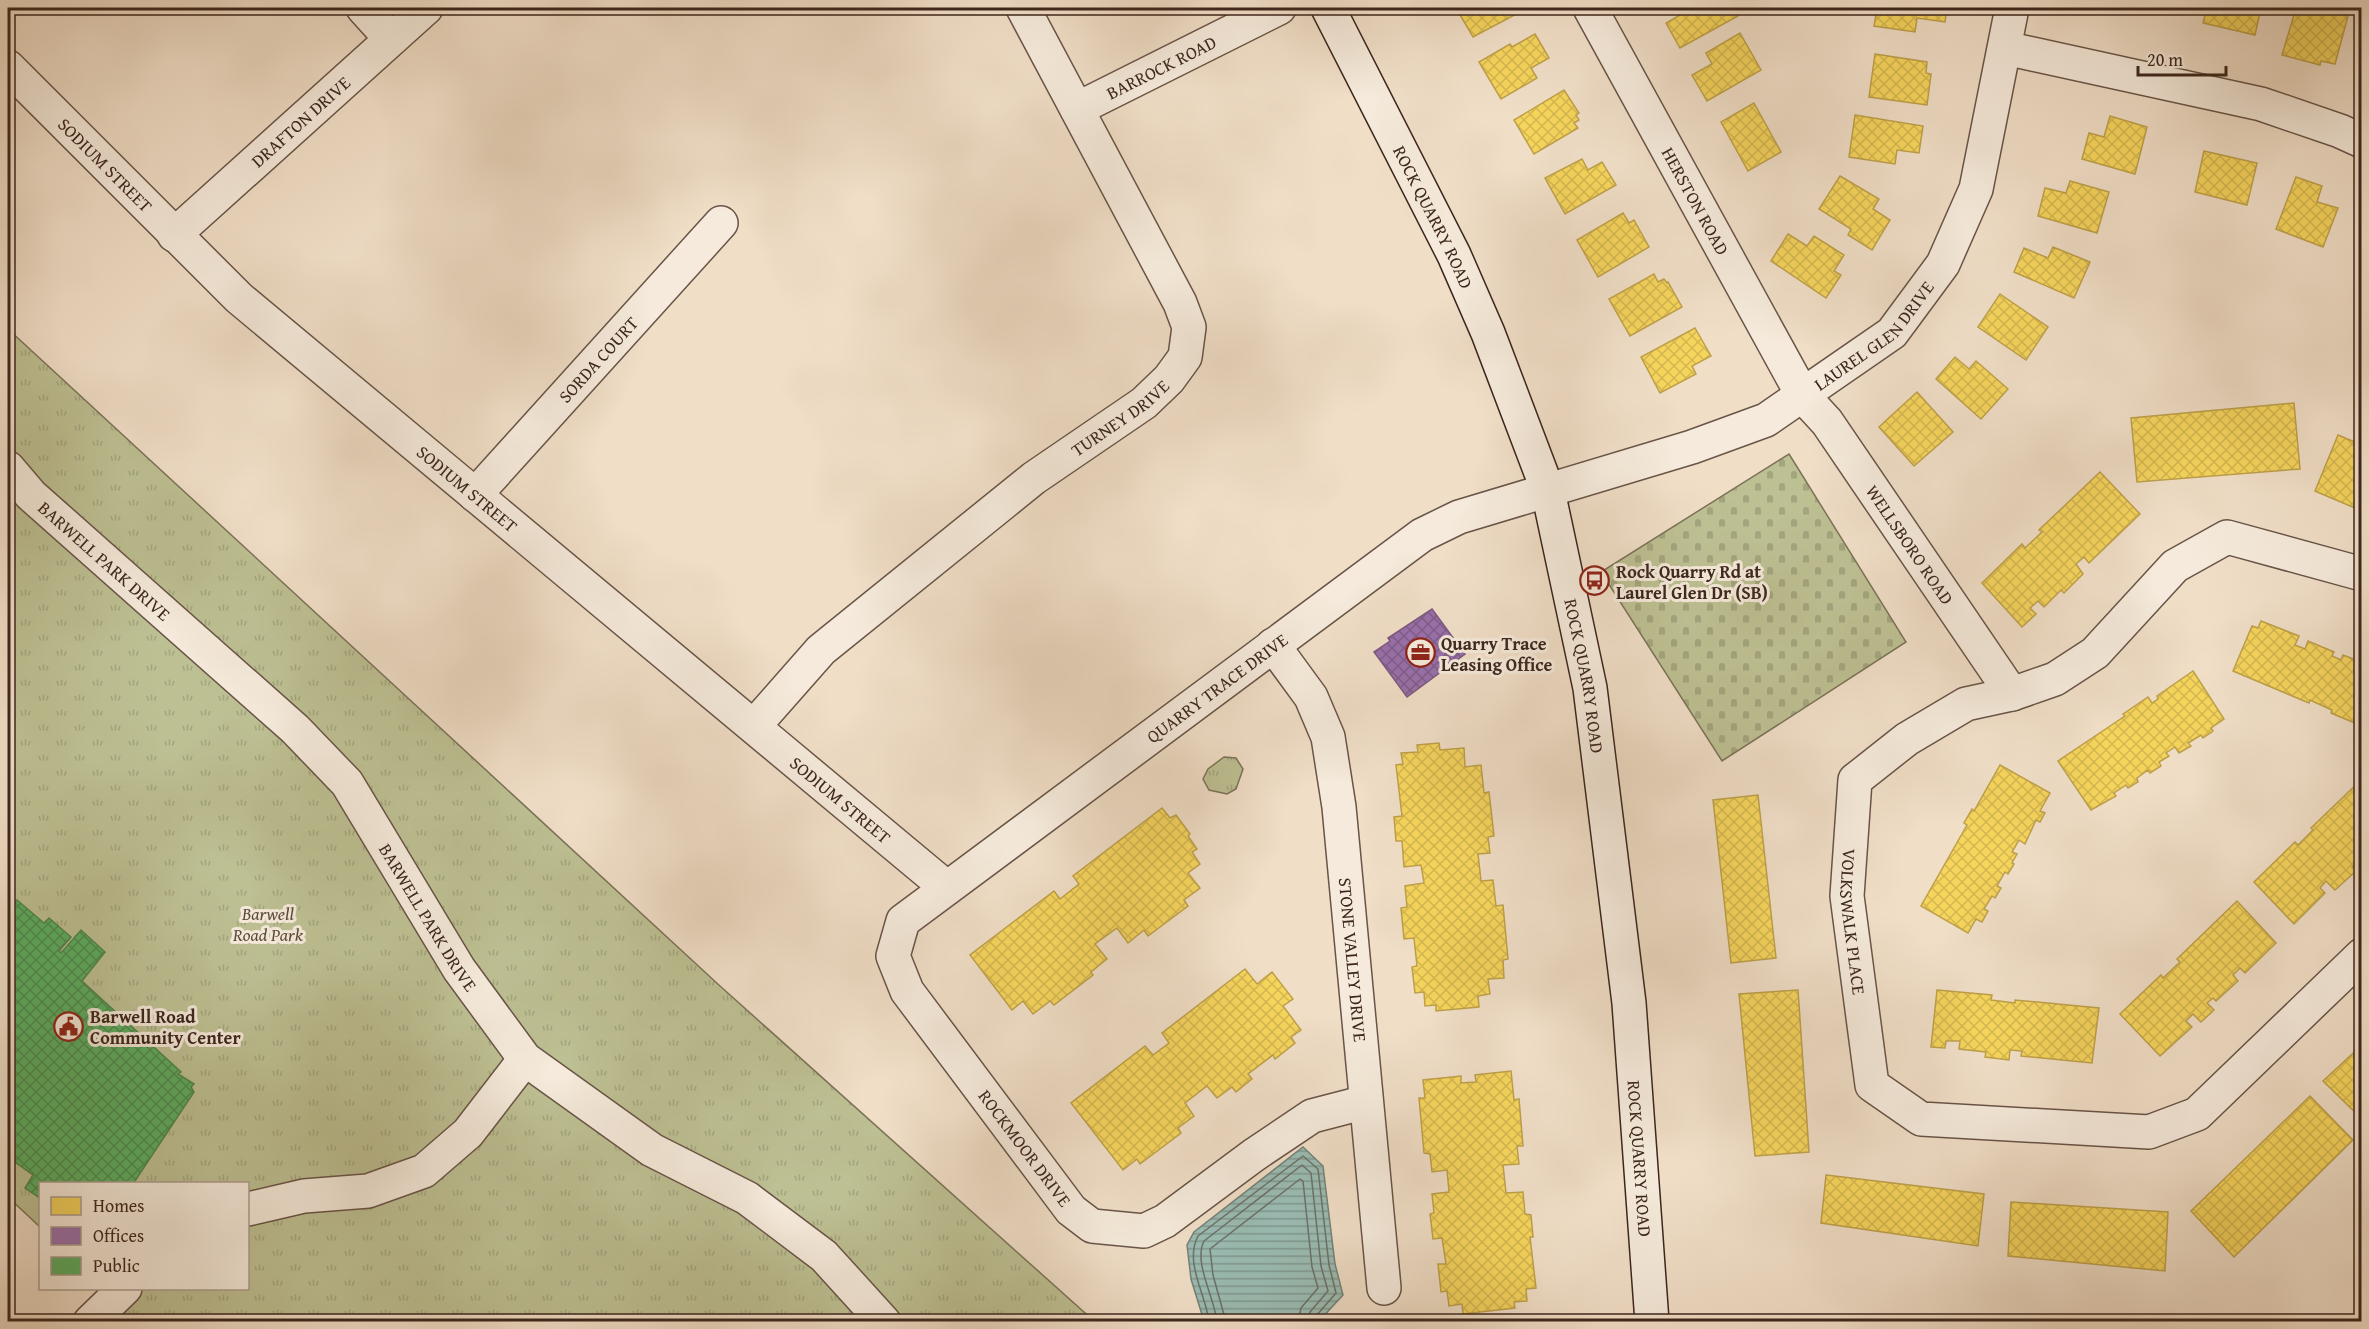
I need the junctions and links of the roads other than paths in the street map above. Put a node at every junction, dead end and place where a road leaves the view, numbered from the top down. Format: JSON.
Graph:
{"nodes":[{"id":1,"x":363,"y":8,"type":"edge"},
{"id":2,"x":426,"y":8,"type":"edge"},
{"id":3,"x":1023,"y":8,"type":"edge"},
{"id":4,"x":1279,"y":8,"type":"edge"},
{"id":5,"x":1328,"y":8,"type":"edge"},
{"id":6,"x":1590,"y":8,"type":"edge"},
{"id":7,"x":2012,"y":8,"type":"edge"},
{"id":8,"x":391,"y":39,"type":"junction"},
{"id":9,"x":2005,"y":48,"type":"junction"},
{"id":10,"x":8,"y":67,"type":"edge"},
{"id":11,"x":1077,"y":109,"type":"junction"},
{"id":12,"x":2361,"y":141,"type":"edge"},
{"id":13,"x":721,"y":223,"type":"dead end"},
{"id":14,"x":174,"y":235,"type":"junction"},
{"id":15,"x":1803,"y":396,"type":"junction"},
{"id":16,"x":8,"y":468,"type":"edge"},
{"id":17,"x":1548,"y":491,"type":"junction"},
{"id":18,"x":475,"y":495,"type":"junction"},
{"id":19,"x":2361,"y":574,"type":"edge"},
{"id":20,"x":1273,"y":645,"type":"junction"},
{"id":21,"x":2012,"y":694,"type":"junction"},
{"id":22,"x":754,"y":726,"type":"junction"},
{"id":23,"x":947,"y":888,"type":"junction"},
{"id":24,"x":903,"y":921,"type":"joint"},
{"id":25,"x":2361,"y":955,"type":"edge"},
{"id":26,"x":525,"y":1059,"type":"junction"},
{"id":27,"x":1366,"y":1102,"type":"junction"},
{"id":28,"x":249,"y":1209,"type":"edge"},
{"id":29,"x":1384,"y":1288,"type":"dead end"},
{"id":30,"x":123,"y":1290,"type":"edge"},
{"id":31,"x":90,"y":1322,"type":"edge"},
{"id":32,"x":884,"y":1322,"type":"edge"},
{"id":33,"x":1652,"y":1322,"type":"edge"}],
"edges":[{"from":1,"to":8,"type":"street"},
{"from":2,"to":8,"type":"street","name":"DRAFTON DRIVE"},
{"from":3,"to":11,"type":"street","name":"TURNEY DRIVE"},
{"from":4,"to":11,"type":"street","name":"BARROCK ROAD"},
{"from":5,"to":17,"type":"street","name":"ROCK QUARRY ROAD"},
{"from":6,"to":15,"type":"street","name":"HERSTON ROAD"},
{"from":7,"to":9,"type":"street","name":"LAUREL GLEN DRIVE"},
{"from":8,"to":14,"type":"street","name":"DRAFTON DRIVE"},
{"from":9,"to":12,"type":"street"},
{"from":9,"to":15,"type":"street","name":"LAUREL GLEN DRIVE"},
{"from":10,"to":14,"type":"street","name":"SODIUM STREET"},
{"from":11,"to":22,"type":"street","name":"TURNEY DRIVE"},
{"from":13,"to":18,"type":"street","name":"SORDA COURT"},
{"from":14,"to":18,"type":"street","name":"SODIUM STREET"},
{"from":15,"to":17,"type":"street","name":"LAUREL GLEN DRIVE"},
{"from":15,"to":21,"type":"street","name":"WELLSBORO ROAD"},
{"from":16,"to":26,"type":"street","name":"BARWELL PARK DRIVE"},
{"from":17,"to":20,"type":"street","name":"QUARRY TRACE DRIVE"},
{"from":17,"to":33,"type":"street","name":"ROCK QUARRY ROAD"},
{"from":18,"to":22,"type":"street","name":"SODIUM STREET"},
{"from":19,"to":21,"type":"street","name":"VOLKSWALK PLACE"},
{"from":20,"to":23,"type":"street","name":"QUARRY TRACE DRIVE"},
{"from":20,"to":27,"type":"street","name":"STONE VALLEY DRIVE"},
{"from":21,"to":25,"type":"street","name":"VOLKSWALK PLACE"},
{"from":22,"to":23,"type":"street","name":"SODIUM STREET"},
{"from":23,"to":24,"type":"street","name":"QUARRY TRACE DRIVE"},
{"from":24,"to":27,"type":"street","name":"ROCKMOOR DRIVE"},
{"from":26,"to":28,"type":"street"},
{"from":26,"to":32,"type":"street","name":"BARWELL PARK DRIVE"},
{"from":27,"to":29,"type":"street","name":"STONE VALLEY DRIVE"},
{"from":30,"to":31,"type":"street"}]}
